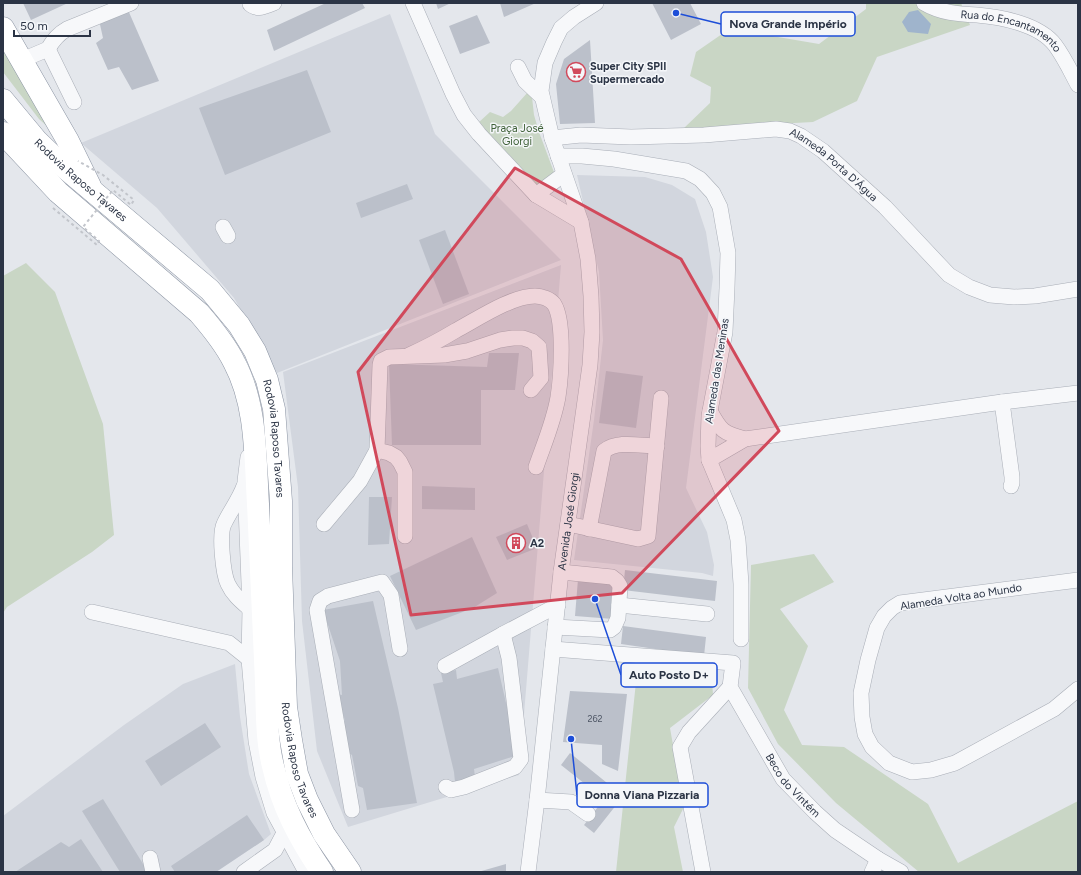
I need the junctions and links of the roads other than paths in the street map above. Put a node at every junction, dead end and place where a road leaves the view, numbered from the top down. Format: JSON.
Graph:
{"nodes":[{"id":1,"x":131,"y":3,"type":"edge"},
{"id":2,"x":274,"y":3,"type":"edge"},
{"id":3,"x":414,"y":3,"type":"edge"},
{"id":4,"x":596,"y":3,"type":"edge"},
{"id":5,"x":924,"y":3,"type":"edge"},
{"id":6,"x":250,"y":4,"type":"dead end"},
{"id":7,"x":3,"y":28,"type":"edge"},
{"id":8,"x":48,"y":49,"type":"junction"},
{"id":9,"x":22,"y":60,"type":"junction"},
{"id":10,"x":518,"y":67,"type":"dead end"},
{"id":11,"x":1078,"y":85,"type":"edge"},
{"id":12,"x":542,"y":97,"type":"junction"},
{"id":13,"x":3,"y":100,"type":"edge"},
{"id":14,"x":74,"y":102,"type":"dead end"},
{"id":15,"x":3,"y":133,"type":"edge"},
{"id":16,"x":552,"y":138,"type":"junction"},
{"id":17,"x":3,"y":147,"type":"edge"},
{"id":18,"x":558,"y":156,"type":"junction"},
{"id":19,"x":564,"y":174,"type":"junction"},
{"id":20,"x":94,"y":193,"type":"junction"},
{"id":21,"x":536,"y":195,"type":"junction"},
{"id":22,"x":55,"y":200,"type":"junction"},
{"id":23,"x":581,"y":222,"type":"junction"},
{"id":24,"x":1078,"y":289,"type":"edge"},
{"id":25,"x":405,"y":357,"type":"junction"},
{"id":26,"x":531,"y":390,"type":"dead end"},
{"id":27,"x":1078,"y":393,"type":"edge"},
{"id":28,"x":661,"y":398,"type":"dead end"},
{"id":29,"x":1002,"y":402,"type":"junction"},
{"id":30,"x":710,"y":411,"type":"junction"},
{"id":31,"x":254,"y":428,"type":"junction"},
{"id":32,"x":745,"y":439,"type":"junction"},
{"id":33,"x":656,"y":446,"type":"junction"},
{"id":34,"x":377,"y":450,"type":"junction"},
{"id":35,"x":709,"y":460,"type":"junction"},
{"id":36,"x":536,"y":467,"type":"dead end"},
{"id":37,"x":245,"y":481,"type":"junction"},
{"id":38,"x":1010,"y":486,"type":"dead end"},
{"id":39,"x":324,"y":524,"type":"dead end"},
{"id":40,"x":568,"y":524,"type":"junction"},
{"id":41,"x":589,"y":529,"type":"junction"},
{"id":42,"x":405,"y":536,"type":"dead end"},
{"id":43,"x":561,"y":572,"type":"junction"},
{"id":44,"x":1078,"y":580,"type":"edge"},
{"id":45,"x":558,"y":605,"type":"junction"},
{"id":46,"x":619,"y":605,"type":"junction"},
{"id":47,"x":250,"y":609,"type":"junction"},
{"id":48,"x":92,"y":612,"type":"dead end"},
{"id":49,"x":707,"y":614,"type":"dead end"},
{"id":50,"x":555,"y":627,"type":"junction"},
{"id":51,"x":250,"y":628,"type":"junction"},
{"id":52,"x":503,"y":634,"type":"junction"},
{"id":53,"x":741,"y":639,"type":"dead end"},
{"id":54,"x":230,"y":643,"type":"junction"},
{"id":55,"x":400,"y":649,"type":"dead end"},
{"id":56,"x":553,"y":649,"type":"junction"},
{"id":57,"x":249,"y":659,"type":"junction"},
{"id":58,"x":445,"y":666,"type":"dead end"},
{"id":59,"x":730,"y":686,"type":"junction"},
{"id":60,"x":1078,"y":689,"type":"edge"},
{"id":61,"x":446,"y":787,"type":"dead end"},
{"id":62,"x":537,"y":800,"type":"junction"},
{"id":63,"x":352,"y":810,"type":"dead end"},
{"id":64,"x":588,"y":814,"type":"dead end"},
{"id":65,"x":284,"y":832,"type":"junction"},
{"id":66,"x":275,"y":850,"type":"junction"},
{"id":67,"x":295,"y":853,"type":"junction"},
{"id":68,"x":875,"y":866,"type":"edge"},
{"id":69,"x":244,"y":872,"type":"edge"},
{"id":70,"x":306,"y":872,"type":"edge"},
{"id":71,"x":322,"y":872,"type":"edge"},
{"id":72,"x":350,"y":872,"type":"edge"},
{"id":73,"x":528,"y":872,"type":"edge"},
{"id":74,"x":703,"y":872,"type":"edge"},
{"id":75,"x":901,"y":872,"type":"edge"}],
"edges":[{"from":1,"to":8,"type":"street"},
{"from":2,"to":6,"type":"street"},
{"from":3,"to":21,"type":"street"},
{"from":4,"to":12,"type":"street","name":"Avenida José Giorgi"},
{"from":5,"to":11,"type":"street","name":"Rua do Encantamento"},
{"from":7,"to":9,"type":"highway"},
{"from":8,"to":9,"type":"street"},
{"from":8,"to":14,"type":"street"},
{"from":9,"to":20,"type":"highway"},
{"from":10,"to":12,"type":"street"},
{"from":12,"to":16,"type":"street","name":"Avenida José Giorgi"},
{"from":13,"to":20,"type":"highway","name":"Rodovia Raposo Tavares"},
{"from":15,"to":22,"type":"highway","name":"Rodovia Raposo Tavares"},
{"from":16,"to":18,"type":"street","name":"Avenida José Giorgi"},
{"from":16,"to":24,"type":"street","name":"Alameda Porta D'Água"},
{"from":17,"to":22,"type":"highway"},
{"from":18,"to":19,"type":"street","name":"Avenida José Giorgi"},
{"from":18,"to":30,"type":"street","name":"Alameda das Meninas"},
{"from":19,"to":21,"type":"street"},
{"from":19,"to":23,"type":"street","name":"Avenida José Giorgi"},
{"from":20,"to":72,"type":"highway","name":"Rodovia Raposo Tavares"},
{"from":21,"to":23,"type":"street"},
{"from":22,"to":31,"type":"highway","name":"Rodovia Raposo Tavares"},
{"from":23,"to":40,"type":"street","name":"Avenida José Giorgi"},
{"from":25,"to":26,"type":"street"},
{"from":25,"to":34,"type":"street"},
{"from":25,"to":36,"type":"street"},
{"from":27,"to":29,"type":"street"},
{"from":28,"to":33,"type":"street"},
{"from":29,"to":32,"type":"street"},
{"from":29,"to":38,"type":"street"},
{"from":30,"to":32,"type":"street"},
{"from":30,"to":35,"type":"street","name":"Alameda das Meninas"},
{"from":31,"to":37,"type":"street"},
{"from":31,"to":71,"type":"highway","name":"Rodovia Raposo Tavares"},
{"from":32,"to":35,"type":"street"},
{"from":33,"to":41,"type":"street"},
{"from":33,"to":41,"type":"street"},
{"from":34,"to":39,"type":"street"},
{"from":34,"to":42,"type":"street"},
{"from":35,"to":53,"type":"street","name":"Alameda das Meninas"},
{"from":37,"to":47,"type":"street"},
{"from":37,"to":47,"type":"street"},
{"from":40,"to":41,"type":"street"},
{"from":40,"to":43,"type":"street","name":"Avenida José Giorgi"},
{"from":43,"to":45,"type":"street","name":"Avenida José Giorgi"},
{"from":43,"to":46,"type":"street"},
{"from":44,"to":60,"type":"street","name":"Alameda Volta ao Mundo"},
{"from":45,"to":50,"type":"street","name":"Avenida José Giorgi"},
{"from":45,"to":52,"type":"street"},
{"from":46,"to":49,"type":"street"},
{"from":46,"to":50,"type":"street"},
{"from":47,"to":51,"type":"street"},
{"from":48,"to":54,"type":"street"},
{"from":50,"to":56,"type":"street","name":"Avenida José Giorgi"},
{"from":51,"to":54,"type":"street"},
{"from":51,"to":57,"type":"street"},
{"from":52,"to":58,"type":"street"},
{"from":52,"to":61,"type":"street"},
{"from":54,"to":57,"type":"street"},
{"from":55,"to":63,"type":"street"},
{"from":56,"to":59,"type":"street"},
{"from":56,"to":62,"type":"street","name":"Avenida José Giorgi"},
{"from":57,"to":65,"type":"street"},
{"from":59,"to":68,"type":"street","name":"Beco do Vintém"},
{"from":59,"to":74,"type":"street"},
{"from":62,"to":64,"type":"street"},
{"from":62,"to":73,"type":"street","name":"Avenida José Giorgi"},
{"from":65,"to":66,"type":"street"},
{"from":65,"to":67,"type":"street"},
{"from":66,"to":67,"type":"street"},
{"from":66,"to":69,"type":"street"},
{"from":67,"to":70,"type":"street"},
{"from":68,"to":75,"type":"street","name":"Beco do Vintém"}]}
